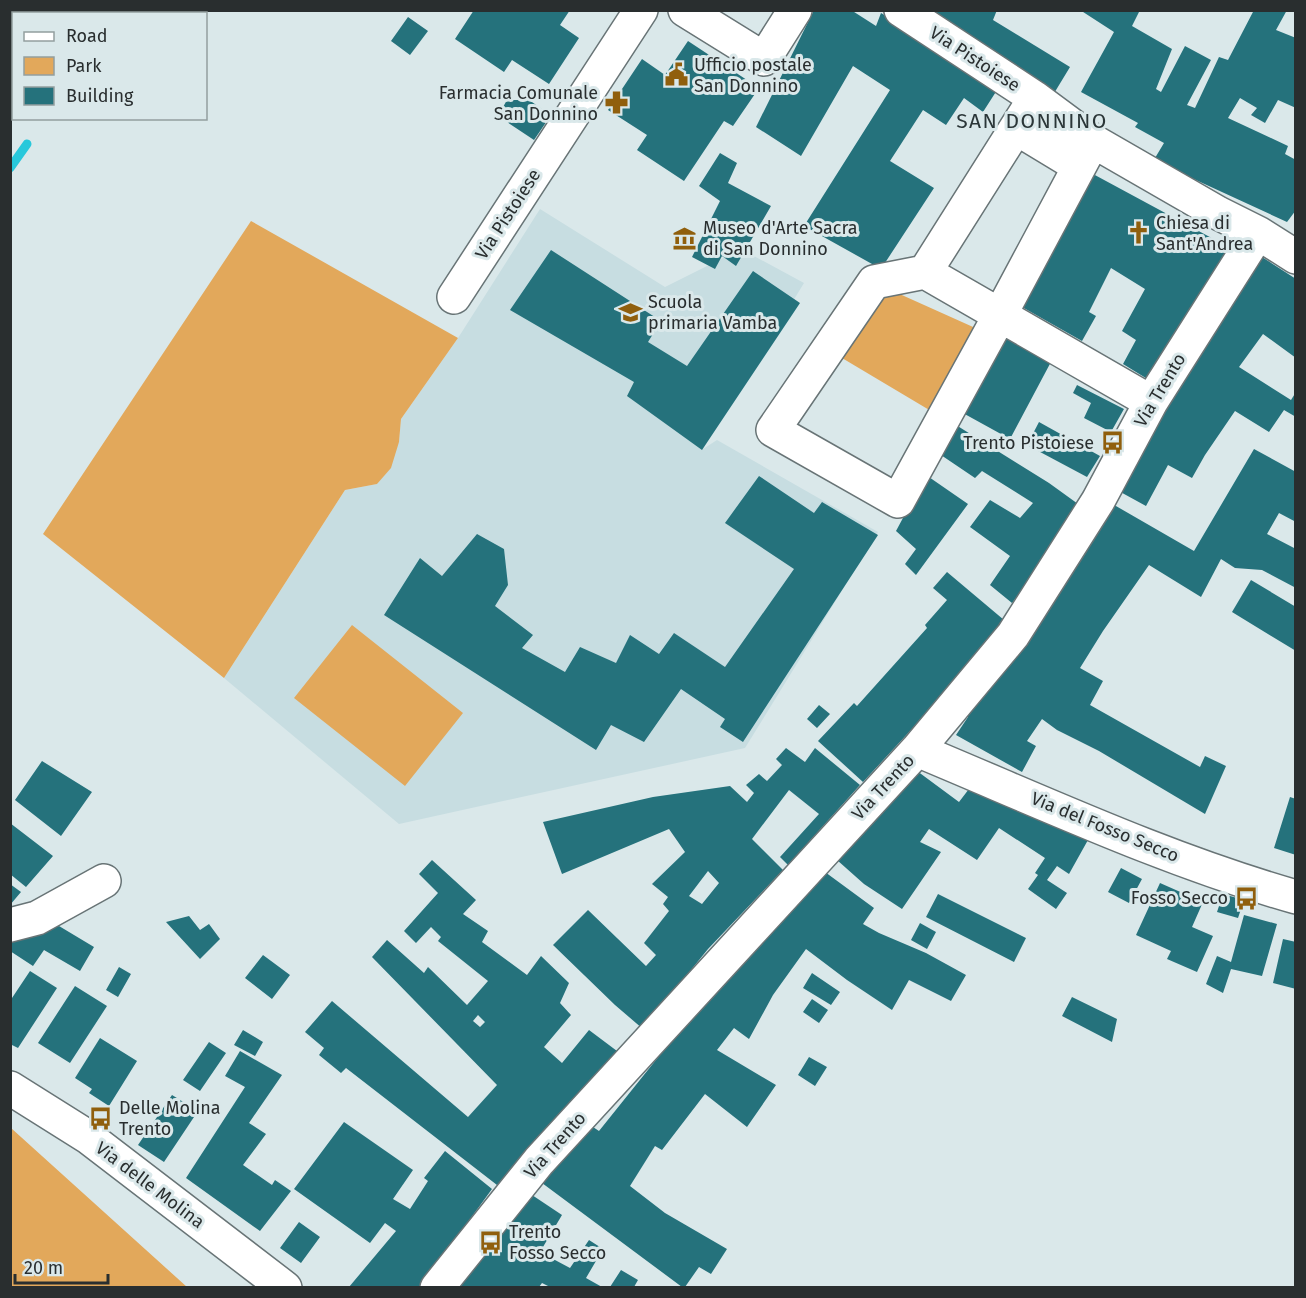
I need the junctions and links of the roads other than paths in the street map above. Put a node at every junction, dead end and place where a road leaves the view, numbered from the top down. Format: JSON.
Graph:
{"nodes":[{"id":1,"x":641,"y":10,"type":"edge"},
{"id":2,"x":685,"y":10,"type":"edge"},
{"id":3,"x":795,"y":10,"type":"edge"},
{"id":4,"x":901,"y":10,"type":"edge"},
{"id":5,"x":1035,"y":98,"type":"junction"},
{"id":6,"x":1016,"y":128,"type":"junction"},
{"id":7,"x":1086,"y":153,"type":"junction"},
{"id":8,"x":1258,"y":233,"type":"junction"},
{"id":9,"x":1293,"y":248,"type":"edge"},
{"id":10,"x":924,"y":272,"type":"junction"},
{"id":11,"x":454,"y":297,"type":"dead end"},
{"id":12,"x":1000,"y":315,"type":"junction"},
{"id":13,"x":1151,"y":402,"type":"junction"},
{"id":14,"x":917,"y":750,"type":"junction"},
{"id":15,"x":104,"y":881,"type":"dead end"},
{"id":16,"x":1296,"y":897,"type":"edge"},
{"id":17,"x":10,"y":926,"type":"edge"},
{"id":18,"x":10,"y":1088,"type":"edge"},
{"id":19,"x":285,"y":1287,"type":"edge"},
{"id":20,"x":437,"y":1287,"type":"edge"}],
"edges":[{"from":1,"to":11,"type":"street","name":"Via Pistoiese"},
{"from":2,"to":3,"type":"street"},
{"from":4,"to":5,"type":"street","name":"Via Pistoiese"},
{"from":5,"to":6,"type":"street"},
{"from":5,"to":7,"type":"street","name":"Via Pistoiese"},
{"from":6,"to":7,"type":"street"},
{"from":6,"to":10,"type":"street"},
{"from":7,"to":8,"type":"street","name":"Via Pistoiese"},
{"from":7,"to":12,"type":"street"},
{"from":8,"to":9,"type":"street","name":"Via Pistoiese"},
{"from":8,"to":13,"type":"street","name":"Via Trento"},
{"from":10,"to":12,"type":"street"},
{"from":10,"to":12,"type":"street"},
{"from":12,"to":13,"type":"street"},
{"from":13,"to":14,"type":"street","name":"Via Trento"},
{"from":14,"to":16,"type":"street","name":"Via del Fosso Secco"},
{"from":14,"to":20,"type":"street","name":"Via Trento"},
{"from":15,"to":17,"type":"street"},
{"from":18,"to":19,"type":"street","name":"Via delle Molina"}]}
